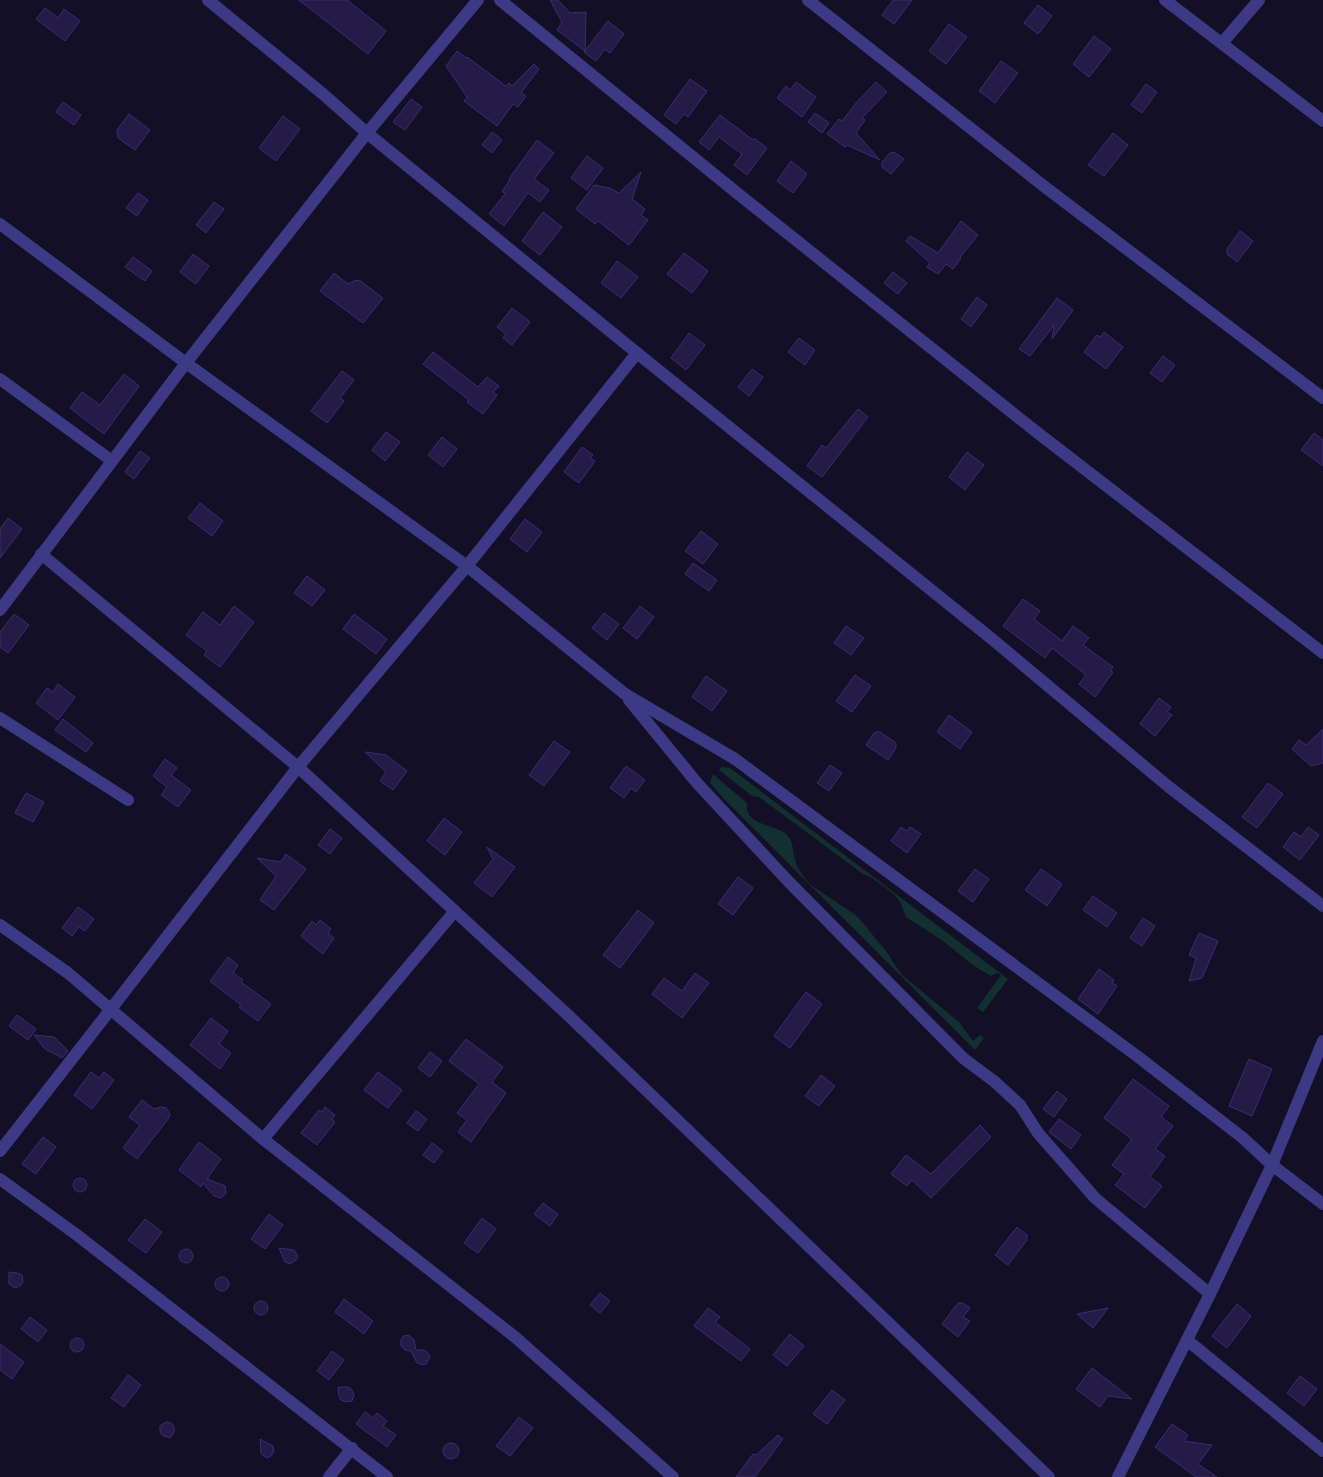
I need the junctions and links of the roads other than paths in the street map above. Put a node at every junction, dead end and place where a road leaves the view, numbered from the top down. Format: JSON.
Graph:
{"nodes":[{"id":1,"x":208,"y":0,"type":"edge"},
{"id":2,"x":478,"y":0,"type":"edge"},
{"id":3,"x":500,"y":0,"type":"edge"},
{"id":4,"x":808,"y":0,"type":"edge"},
{"id":5,"x":1165,"y":0,"type":"edge"},
{"id":6,"x":1259,"y":0,"type":"edge"},
{"id":7,"x":1222,"y":43,"type":"junction"},
{"id":8,"x":1323,"y":121,"type":"edge"},
{"id":9,"x":367,"y":133,"type":"junction"},
{"id":10,"x":0,"y":224,"type":"edge"},
{"id":11,"x":637,"y":353,"type":"junction"},
{"id":12,"x":186,"y":363,"type":"junction"},
{"id":13,"x":0,"y":379,"type":"edge"},
{"id":14,"x":1323,"y":398,"type":"edge"},
{"id":15,"x":112,"y":461,"type":"junction"},
{"id":16,"x":41,"y":554,"type":"junction"},
{"id":17,"x":467,"y":566,"type":"junction"},
{"id":18,"x":5,"y":595,"type":"edge"},
{"id":19,"x":0,"y":610,"type":"edge"},
{"id":20,"x":1323,"y":653,"type":"edge"},
{"id":21,"x":625,"y":694,"type":"junction"},
{"id":22,"x":0,"y":718,"type":"edge"},
{"id":23,"x":298,"y":767,"type":"junction"},
{"id":24,"x":128,"y":800,"type":"dead end"},
{"id":25,"x":1323,"y":906,"type":"edge"},
{"id":26,"x":455,"y":911,"type":"junction"},
{"id":27,"x":0,"y":925,"type":"edge"},
{"id":28,"x":111,"y":1009,"type":"junction"},
{"id":29,"x":1323,"y":1041,"type":"edge"},
{"id":30,"x":262,"y":1139,"type":"junction"},
{"id":31,"x":0,"y":1151,"type":"edge"},
{"id":32,"x":1272,"y":1165,"type":"junction"},
{"id":33,"x":0,"y":1179,"type":"edge"},
{"id":34,"x":1323,"y":1204,"type":"edge"},
{"id":35,"x":1210,"y":1294,"type":"junction"},
{"id":36,"x":1188,"y":1340,"type":"junction"},
{"id":37,"x":352,"y":1448,"type":"junction"},
{"id":38,"x":1323,"y":1451,"type":"edge"},
{"id":39,"x":329,"y":1477,"type":"edge"},
{"id":40,"x":387,"y":1477,"type":"edge"},
{"id":41,"x":673,"y":1477,"type":"edge"},
{"id":42,"x":1049,"y":1477,"type":"edge"},
{"id":43,"x":1118,"y":1477,"type":"edge"}],
"edges":[{"from":1,"to":9,"type":"street"},
{"from":2,"to":9,"type":"street"},
{"from":3,"to":20,"type":"street"},
{"from":4,"to":14,"type":"street"},
{"from":5,"to":7,"type":"street"},
{"from":6,"to":7,"type":"street"},
{"from":7,"to":8,"type":"street"},
{"from":9,"to":11,"type":"street"},
{"from":9,"to":12,"type":"street"},
{"from":10,"to":12,"type":"street"},
{"from":11,"to":17,"type":"street"},
{"from":11,"to":25,"type":"street"},
{"from":12,"to":15,"type":"street"},
{"from":12,"to":17,"type":"street"},
{"from":13,"to":15,"type":"street"},
{"from":15,"to":16,"type":"street"},
{"from":16,"to":18,"type":"street"},
{"from":16,"to":23,"type":"street"},
{"from":17,"to":21,"type":"street"},
{"from":17,"to":23,"type":"street"},
{"from":18,"to":19,"type":"street"},
{"from":21,"to":32,"type":"street"},
{"from":21,"to":35,"type":"street"},
{"from":22,"to":24,"type":"street"},
{"from":23,"to":26,"type":"street"},
{"from":23,"to":28,"type":"street"},
{"from":26,"to":30,"type":"street"},
{"from":26,"to":42,"type":"street"},
{"from":27,"to":28,"type":"street"},
{"from":28,"to":30,"type":"street"},
{"from":28,"to":31,"type":"street"},
{"from":29,"to":32,"type":"street"},
{"from":30,"to":41,"type":"street"},
{"from":32,"to":34,"type":"street"},
{"from":32,"to":35,"type":"street"},
{"from":33,"to":37,"type":"street"},
{"from":35,"to":36,"type":"street"},
{"from":36,"to":38,"type":"street"},
{"from":36,"to":43,"type":"street"},
{"from":37,"to":39,"type":"street"},
{"from":37,"to":40,"type":"street"}]}
